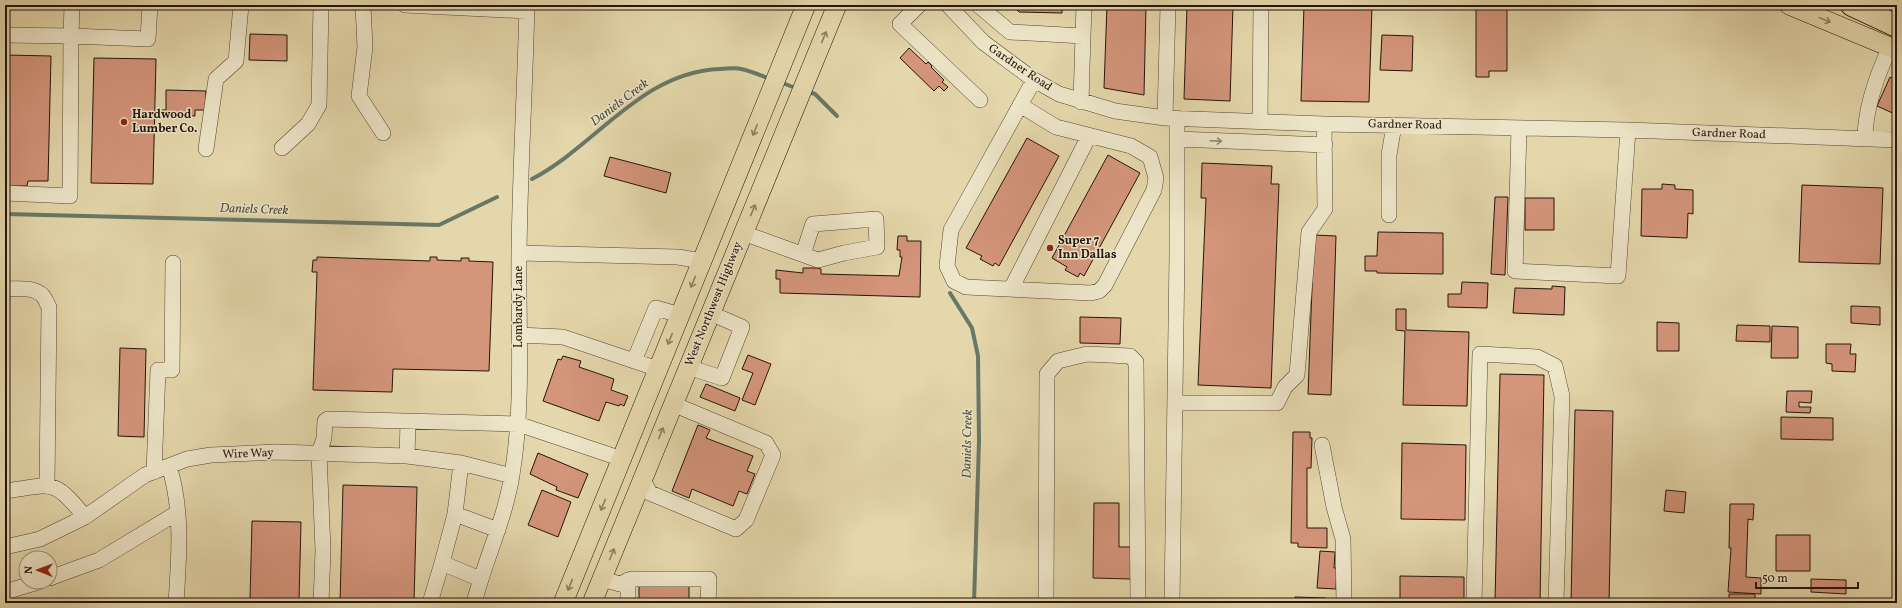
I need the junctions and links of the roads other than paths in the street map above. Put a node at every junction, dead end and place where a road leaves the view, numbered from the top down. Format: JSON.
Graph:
{"nodes":[{"id":1,"x":72,"y":5,"type":"edge"},
{"id":2,"x":150,"y":5,"type":"edge"},
{"id":3,"x":241,"y":5,"type":"edge"},
{"id":4,"x":321,"y":5,"type":"edge"},
{"id":5,"x":363,"y":5,"type":"edge"},
{"id":6,"x":405,"y":5,"type":"edge"},
{"id":7,"x":408,"y":5,"type":"edge"},
{"id":8,"x":806,"y":5,"type":"edge"},
{"id":9,"x":837,"y":5,"type":"edge"},
{"id":10,"x":919,"y":5,"type":"edge"},
{"id":11,"x":948,"y":5,"type":"edge"},
{"id":12,"x":978,"y":5,"type":"edge"},
{"id":13,"x":1084,"y":5,"type":"edge"},
{"id":14,"x":1168,"y":5,"type":"edge"},
{"id":15,"x":1260,"y":5,"type":"edge"},
{"id":16,"x":1789,"y":5,"type":"edge"},
{"id":17,"x":1852,"y":5,"type":"edge"},
{"id":18,"x":527,"y":8,"type":"edge"},
{"id":19,"x":1897,"y":26,"type":"edge"},
{"id":20,"x":5,"y":35,"type":"edge"},
{"id":21,"x":71,"y":36,"type":"junction"},
{"id":22,"x":1083,"y":36,"type":"junction"},
{"id":23,"x":1893,"y":48,"type":"edge"},
{"id":24,"x":1034,"y":80,"type":"junction"},
{"id":25,"x":980,"y":100,"type":"dead end"},
{"id":26,"x":1081,"y":102,"type":"junction"},
{"id":27,"x":1020,"y":105,"type":"junction"},
{"id":28,"x":1171,"y":118,"type":"junction"},
{"id":29,"x":1260,"y":120,"type":"junction"},
{"id":30,"x":1324,"y":124,"type":"junction"},
{"id":31,"x":1394,"y":125,"type":"junction"},
{"id":32,"x":1519,"y":128,"type":"junction"},
{"id":33,"x":1628,"y":130,"type":"junction"},
{"id":34,"x":383,"y":132,"type":"dead end"},
{"id":35,"x":1089,"y":136,"type":"junction"},
{"id":36,"x":1177,"y":139,"type":"junction"},
{"id":37,"x":1865,"y":139,"type":"junction"},
{"id":38,"x":1897,"y":140,"type":"edge"},
{"id":39,"x":1324,"y":145,"type":"junction"},
{"id":40,"x":282,"y":148,"type":"dead end"},
{"id":41,"x":206,"y":149,"type":"dead end"},
{"id":42,"x":5,"y":193,"type":"edge"},
{"id":43,"x":1389,"y":216,"type":"dead end"},
{"id":44,"x":743,"y":233,"type":"junction"},
{"id":45,"x":519,"y":253,"type":"junction"},
{"id":46,"x":803,"y":254,"type":"junction"},
{"id":47,"x":702,"y":260,"type":"junction"},
{"id":48,"x":173,"y":263,"type":"dead end"},
{"id":49,"x":5,"y":289,"type":"edge"},
{"id":50,"x":1011,"y":289,"type":"junction"},
{"id":51,"x":682,"y":309,"type":"junction"},
{"id":52,"x":710,"y":313,"type":"junction"},
{"id":53,"x":519,"y":335,"type":"junction"},
{"id":54,"x":634,"y":361,"type":"junction"},
{"id":55,"x":688,"y":366,"type":"junction"},
{"id":56,"x":658,"y":369,"type":"junction"},
{"id":57,"x":1175,"y":403,"type":"junction"},
{"id":58,"x":673,"y":404,"type":"junction"},
{"id":59,"x":408,"y":422,"type":"junction"},
{"id":60,"x":518,"y":424,"type":"junction"},
{"id":61,"x":1322,"y":445,"type":"dead end"},
{"id":62,"x":319,"y":454,"type":"junction"},
{"id":63,"x":407,"y":456,"type":"junction"},
{"id":64,"x":461,"y":464,"type":"junction"},
{"id":65,"x":620,"y":464,"type":"junction"},
{"id":66,"x":169,"y":466,"type":"junction"},
{"id":67,"x":154,"y":472,"type":"junction"},
{"id":68,"x":512,"y":476,"type":"junction"},
{"id":69,"x":642,"y":478,"type":"junction"},
{"id":70,"x":47,"y":485,"type":"junction"},
{"id":71,"x":5,"y":492,"type":"edge"},
{"id":72,"x":177,"y":513,"type":"junction"},
{"id":73,"x":455,"y":514,"type":"junction"},
{"id":74,"x":85,"y":517,"type":"junction"},
{"id":75,"x":498,"y":530,"type":"junction"},
{"id":76,"x":5,"y":547,"type":"edge"},
{"id":77,"x":442,"y":563,"type":"junction"},
{"id":78,"x":58,"y":575,"type":"edge"},
{"id":79,"x":480,"y":579,"type":"junction"},
{"id":80,"x":602,"y":579,"type":"junction"},
{"id":81,"x":628,"y":580,"type":"junction"},
{"id":82,"x":18,"y":588,"type":"edge"},
{"id":83,"x":5,"y":592,"type":"edge"},
{"id":84,"x":176,"y":603,"type":"edge"},
{"id":85,"x":321,"y":603,"type":"edge"},
{"id":86,"x":430,"y":603,"type":"edge"},
{"id":87,"x":474,"y":603,"type":"edge"},
{"id":88,"x":563,"y":603,"type":"edge"},
{"id":89,"x":592,"y":603,"type":"edge"},
{"id":90,"x":628,"y":603,"type":"edge"},
{"id":91,"x":708,"y":603,"type":"edge"},
{"id":92,"x":1046,"y":603,"type":"edge"},
{"id":93,"x":1138,"y":603,"type":"edge"},
{"id":94,"x":1172,"y":603,"type":"edge"},
{"id":95,"x":1344,"y":603,"type":"edge"},
{"id":96,"x":1474,"y":603,"type":"edge"},
{"id":97,"x":1556,"y":603,"type":"edge"}],
"edges":[{"from":1,"to":21,"type":"street"},
{"from":2,"to":21,"type":"street"},
{"from":3,"to":41,"type":"street"},
{"from":4,"to":40,"type":"street"},
{"from":5,"to":34,"type":"street"},
{"from":6,"to":7,"type":"street"},
{"from":7,"to":18,"type":"street"},
{"from":8,"to":47,"type":"main road","one_way":true},
{"from":44,"to":9,"type":"main road","name":"West Northwest Highway","one_way":true},
{"from":10,"to":25,"type":"street"},
{"from":11,"to":24,"type":"street","name":"Gardner Road"},
{"from":12,"to":22,"type":"street"},
{"from":13,"to":22,"type":"street"},
{"from":14,"to":28,"type":"street"},
{"from":15,"to":29,"type":"street"},
{"from":16,"to":23,"type":"main road","one_way":true},
{"from":17,"to":19,"type":"highway"},
{"from":18,"to":45,"type":"street","name":"Lombardy Lane"},
{"from":20,"to":21,"type":"street"},
{"from":21,"to":42,"type":"street"},
{"from":22,"to":26,"type":"street"},
{"from":23,"to":37,"type":"street"},
{"from":24,"to":26,"type":"street","name":"Gardner Road"},
{"from":24,"to":27,"type":"street"},
{"from":26,"to":28,"type":"street","name":"Gardner Road"},
{"from":27,"to":35,"type":"street"},
{"from":27,"to":50,"type":"street"},
{"from":28,"to":29,"type":"street","name":"Gardner Road"},
{"from":28,"to":36,"type":"street"},
{"from":29,"to":30,"type":"street","name":"Gardner Road"},
{"from":30,"to":31,"type":"street","name":"Gardner Road"},
{"from":30,"to":39,"type":"street"},
{"from":31,"to":32,"type":"street","name":"Gardner Road"},
{"from":31,"to":43,"type":"street"},
{"from":32,"to":33,"type":"street","name":"Gardner Road"},
{"from":32,"to":33,"type":"street"},
{"from":33,"to":37,"type":"street","name":"Gardner Road"},
{"from":35,"to":50,"type":"street"},
{"from":35,"to":50,"type":"street"},
{"from":36,"to":39,"type":"street","one_way":true},
{"from":36,"to":57,"type":"street"},
{"from":37,"to":38,"type":"street","name":"Gardner Road"},
{"from":39,"to":57,"type":"street"},
{"from":44,"to":46,"type":"street"},
{"from":44,"to":52,"type":"main road","name":"West Northwest Highway"},
{"from":45,"to":47,"type":"street"},
{"from":45,"to":53,"type":"street","name":"Lombardy Lane"},
{"from":46,"to":46,"type":"street"},
{"from":47,"to":51,"type":"main road","one_way":true},
{"from":48,"to":67,"type":"street"},
{"from":49,"to":70,"type":"street"},
{"from":51,"to":52,"type":"main road"},
{"from":51,"to":54,"type":"street"},
{"from":51,"to":56,"type":"main road","one_way":true},
{"from":52,"to":55,"type":"main road","name":"West Northwest Highway"},
{"from":52,"to":55,"type":"street"},
{"from":53,"to":54,"type":"street"},
{"from":53,"to":60,"type":"street","name":"Lombardy Lane"},
{"from":54,"to":56,"type":"street"},
{"from":55,"to":58,"type":"main road","name":"West Northwest Highway"},
{"from":56,"to":65,"type":"main road"},
{"from":57,"to":94,"type":"street"},
{"from":69,"to":58,"type":"main road","name":"West Northwest Highway","one_way":true},
{"from":58,"to":69,"type":"street"},
{"from":59,"to":60,"type":"street"},
{"from":59,"to":62,"type":"street"},
{"from":59,"to":63,"type":"street"},
{"from":60,"to":65,"type":"street"},
{"from":60,"to":68,"type":"street","name":"Lombardy Lane"},
{"from":61,"to":95,"type":"street"},
{"from":62,"to":63,"type":"street","name":"Wire Way"},
{"from":62,"to":66,"type":"street","name":"Wire Way"},
{"from":62,"to":85,"type":"street"},
{"from":63,"to":64,"type":"street","name":"Wire Way"},
{"from":64,"to":68,"type":"street","name":"Wire Way"},
{"from":64,"to":73,"type":"street"},
{"from":65,"to":69,"type":"main road"},
{"from":65,"to":88,"type":"main road","one_way":true},
{"from":66,"to":67,"type":"street","name":"Wire Way"},
{"from":66,"to":72,"type":"street"},
{"from":67,"to":74,"type":"street","name":"Wire Way"},
{"from":68,"to":75,"type":"street","name":"Lombardy Lane"},
{"from":80,"to":69,"type":"main road","name":"West Northwest Highway","one_way":true},
{"from":70,"to":71,"type":"street"},
{"from":70,"to":74,"type":"street"},
{"from":72,"to":78,"type":"street"},
{"from":72,"to":84,"type":"street"},
{"from":73,"to":75,"type":"street"},
{"from":73,"to":77,"type":"street"},
{"from":74,"to":76,"type":"street","name":"Wire Way"},
{"from":75,"to":79,"type":"street","name":"Lombardy Lane"},
{"from":77,"to":79,"type":"street"},
{"from":77,"to":86,"type":"street"},
{"from":79,"to":87,"type":"street","name":"Lombardy Lane"},
{"from":80,"to":81,"type":"street"},
{"from":80,"to":89,"type":"main road","name":"West Northwest Highway"},
{"from":81,"to":90,"type":"street"},
{"from":81,"to":91,"type":"street"},
{"from":82,"to":83,"type":"street"},
{"from":92,"to":93,"type":"street"},
{"from":96,"to":97,"type":"street"}]}
